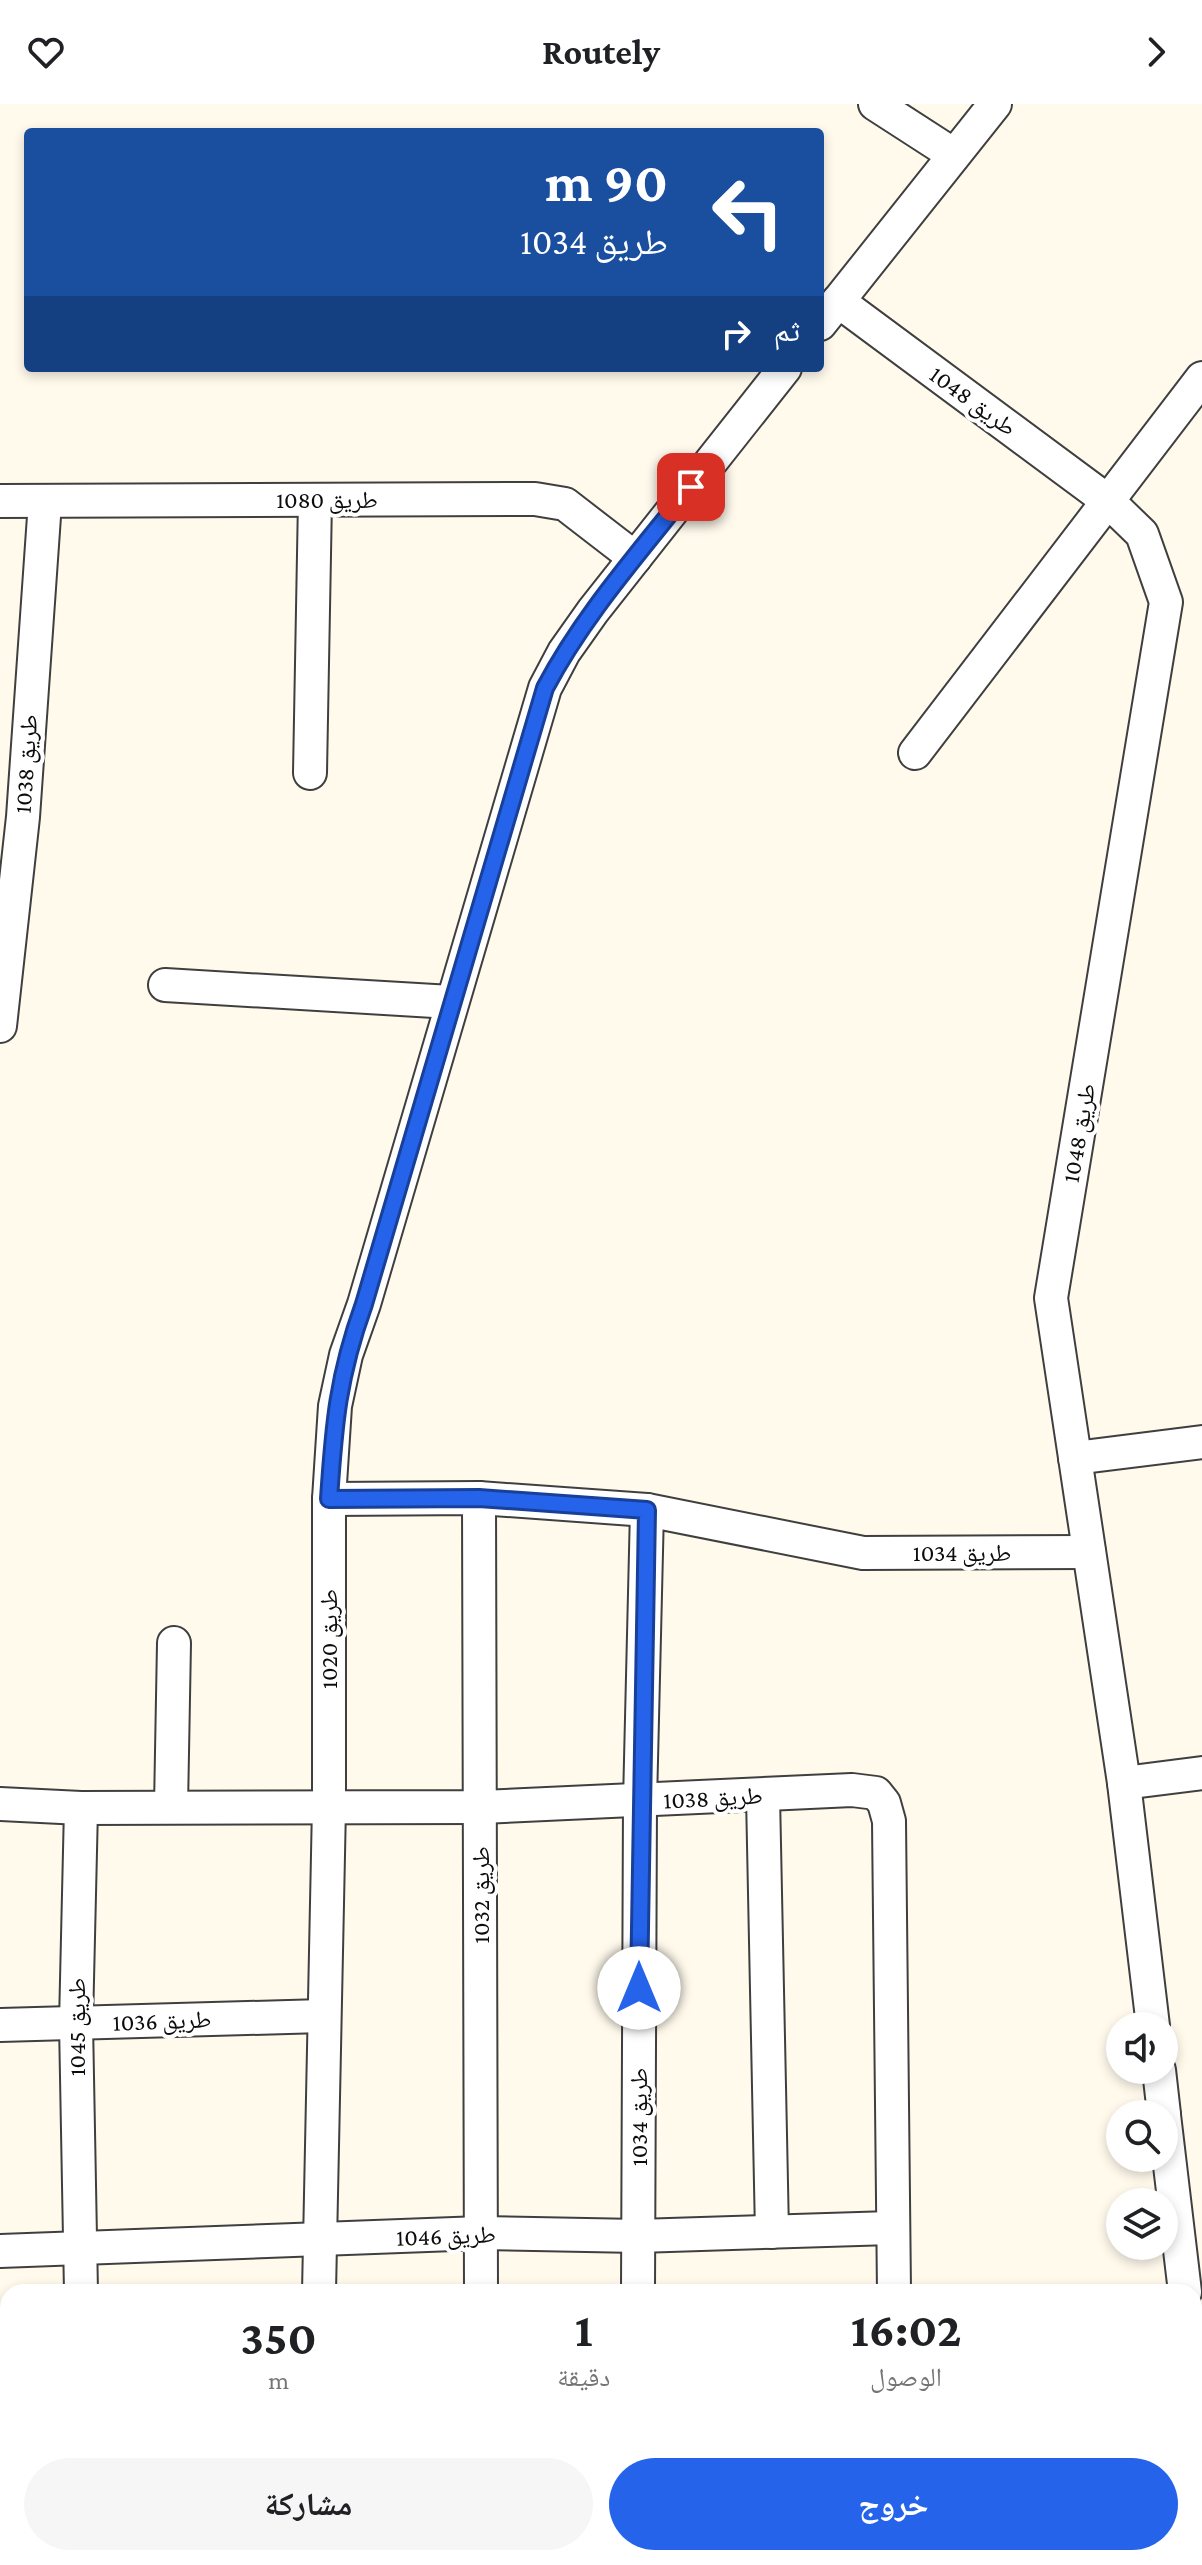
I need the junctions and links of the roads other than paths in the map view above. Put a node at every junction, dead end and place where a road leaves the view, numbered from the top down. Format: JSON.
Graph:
{"nodes":[{"id":1,"x":875,"y":104,"type":"edge"},
{"id":2,"x":995,"y":104,"type":"edge"},
{"id":3,"x":954,"y":155,"type":"junction"},
{"id":4,"x":829,"y":312,"type":"edge"},
{"id":5,"x":782,"y":372,"type":"edge"},
{"id":6,"x":1202,"y":378,"type":"edge"},
{"id":7,"x":315,"y":500,"type":"junction"},
{"id":8,"x":0,"y":501,"type":"edge"},
{"id":9,"x":1108,"y":501,"type":"junction"},
{"id":10,"x":45,"y":502,"type":"junction"},
{"id":11,"x":635,"y":558,"type":"junction"},
{"id":12,"x":915,"y":753,"type":"dead end"},
{"id":13,"x":310,"y":773,"type":"dead end"},
{"id":14,"x":11,"y":816,"type":"edge"},
{"id":15,"x":165,"y":985,"type":"dead end"},
{"id":16,"x":451,"y":1002,"type":"junction"},
{"id":17,"x":0,"y":1026,"type":"edge"},
{"id":18,"x":1202,"y":1442,"type":"edge"},
{"id":19,"x":1075,"y":1458,"type":"junction"},
{"id":20,"x":479,"y":1498,"type":"junction"},
{"id":21,"x":329,"y":1499,"type":"junction"},
{"id":22,"x":647,"y":1510,"type":"junction"},
{"id":23,"x":1089,"y":1552,"type":"junction"},
{"id":24,"x":174,"y":1643,"type":"dead end"},
{"id":25,"x":1202,"y":1773,"type":"edge"},
{"id":26,"x":1124,"y":1783,"type":"junction"},
{"id":27,"x":763,"y":1796,"type":"junction"},
{"id":28,"x":640,"y":1802,"type":"junction"},
{"id":29,"x":0,"y":1804,"type":"edge"},
{"id":30,"x":329,"y":1806,"type":"junction"},
{"id":31,"x":171,"y":1807,"type":"junction"},
{"id":32,"x":481,"y":1807,"type":"junction"},
{"id":33,"x":81,"y":1808,"type":"junction"},
{"id":34,"x":1151,"y":2012,"type":"edge"},
{"id":35,"x":323,"y":2016,"type":"junction"},
{"id":36,"x":76,"y":2023,"type":"junction"},
{"id":37,"x":0,"y":2025,"type":"edge"},
{"id":38,"x":1171,"y":2172,"type":"edge"},
{"id":39,"x":891,"y":2228,"type":"junction"},
{"id":40,"x":772,"y":2232,"type":"junction"},
{"id":41,"x":481,"y":2233,"type":"junction"},
{"id":42,"x":638,"y":2236,"type":"junction"},
{"id":43,"x":320,"y":2242,"type":"junction"},
{"id":44,"x":79,"y":2247,"type":"junction"},
{"id":45,"x":0,"y":2251,"type":"edge"},
{"id":46,"x":81,"y":2284,"type":"edge"},
{"id":47,"x":319,"y":2284,"type":"edge"},
{"id":48,"x":481,"y":2284,"type":"edge"},
{"id":49,"x":638,"y":2284,"type":"edge"},
{"id":50,"x":894,"y":2284,"type":"edge"},
{"id":51,"x":1184,"y":2284,"type":"edge"}],
"edges":[{"from":1,"to":3,"type":"street"},
{"from":2,"to":3,"type":"street"},
{"from":3,"to":4,"type":"street"},
{"from":4,"to":9,"type":"street","name":"طريق 1048"},
{"from":5,"to":11,"type":"street","name":"طريق 1020"},
{"from":6,"to":9,"type":"street"},
{"from":7,"to":10,"type":"street","name":"طريق 1080"},
{"from":7,"to":11,"type":"street","name":"طريق 1080"},
{"from":7,"to":13,"type":"street"},
{"from":8,"to":10,"type":"street","name":"طريق 1080"},
{"from":9,"to":12,"type":"street"},
{"from":9,"to":19,"type":"street","name":"طريق 1048"},
{"from":10,"to":14,"type":"street","name":"طريق 1038"},
{"from":11,"to":16,"type":"street","name":"طريق 1020"},
{"from":14,"to":17,"type":"street","name":"طريق 1038"},
{"from":15,"to":16,"type":"street"},
{"from":16,"to":21,"type":"street","name":"طريق 1020"},
{"from":18,"to":19,"type":"street"},
{"from":19,"to":23,"type":"street","name":"طريق 1048"},
{"from":20,"to":21,"type":"street","name":"طريق 1034"},
{"from":20,"to":22,"type":"street","name":"طريق 1034"},
{"from":20,"to":32,"type":"street","name":"طريق 1032"},
{"from":21,"to":30,"type":"street","name":"طريق 1020"},
{"from":22,"to":23,"type":"street","name":"طريق 1034"},
{"from":22,"to":28,"type":"street","name":"طريق 1034"},
{"from":23,"to":26,"type":"street","name":"طريق 1048"},
{"from":24,"to":31,"type":"street"},
{"from":25,"to":26,"type":"street"},
{"from":26,"to":34,"type":"street","name":"طريق 1048"},
{"from":27,"to":28,"type":"street","name":"طريق 1038"},
{"from":27,"to":39,"type":"street","name":"طريق 1038"},
{"from":27,"to":40,"type":"street"},
{"from":28,"to":32,"type":"street","name":"طريق 1038"},
{"from":28,"to":42,"type":"street","name":"طريق 1034"},
{"from":29,"to":33,"type":"street","name":"طريق 1038"},
{"from":30,"to":31,"type":"street","name":"طريق 1038"},
{"from":30,"to":32,"type":"street","name":"طريق 1038"},
{"from":30,"to":35,"type":"street","name":"طريق 1020"},
{"from":31,"to":33,"type":"street","name":"طريق 1038"},
{"from":32,"to":41,"type":"street","name":"طريق 1032"},
{"from":33,"to":36,"type":"street","name":"طريق 1045"},
{"from":35,"to":36,"type":"street","name":"طريق 1036"},
{"from":35,"to":43,"type":"street","name":"طريق 1020"},
{"from":36,"to":37,"type":"street","name":"طريق 1036"},
{"from":36,"to":44,"type":"street","name":"طريق 1045"},
{"from":38,"to":51,"type":"street"},
{"from":39,"to":40,"type":"street","name":"طريق 1046"},
{"from":39,"to":50,"type":"street","name":"طريق 1038"},
{"from":40,"to":42,"type":"street","name":"طريق 1046"},
{"from":41,"to":42,"type":"street","name":"طريق 1046"},
{"from":41,"to":43,"type":"street","name":"طريق 1046"},
{"from":41,"to":48,"type":"street","name":"طريق 1032"},
{"from":42,"to":49,"type":"street","name":"طريق 1034"},
{"from":43,"to":44,"type":"street","name":"طريق 1046"},
{"from":43,"to":47,"type":"street","name":"طريق 1020"},
{"from":44,"to":45,"type":"street","name":"طريق 1046"},
{"from":44,"to":46,"type":"street","name":"طريق 1045"}]}
